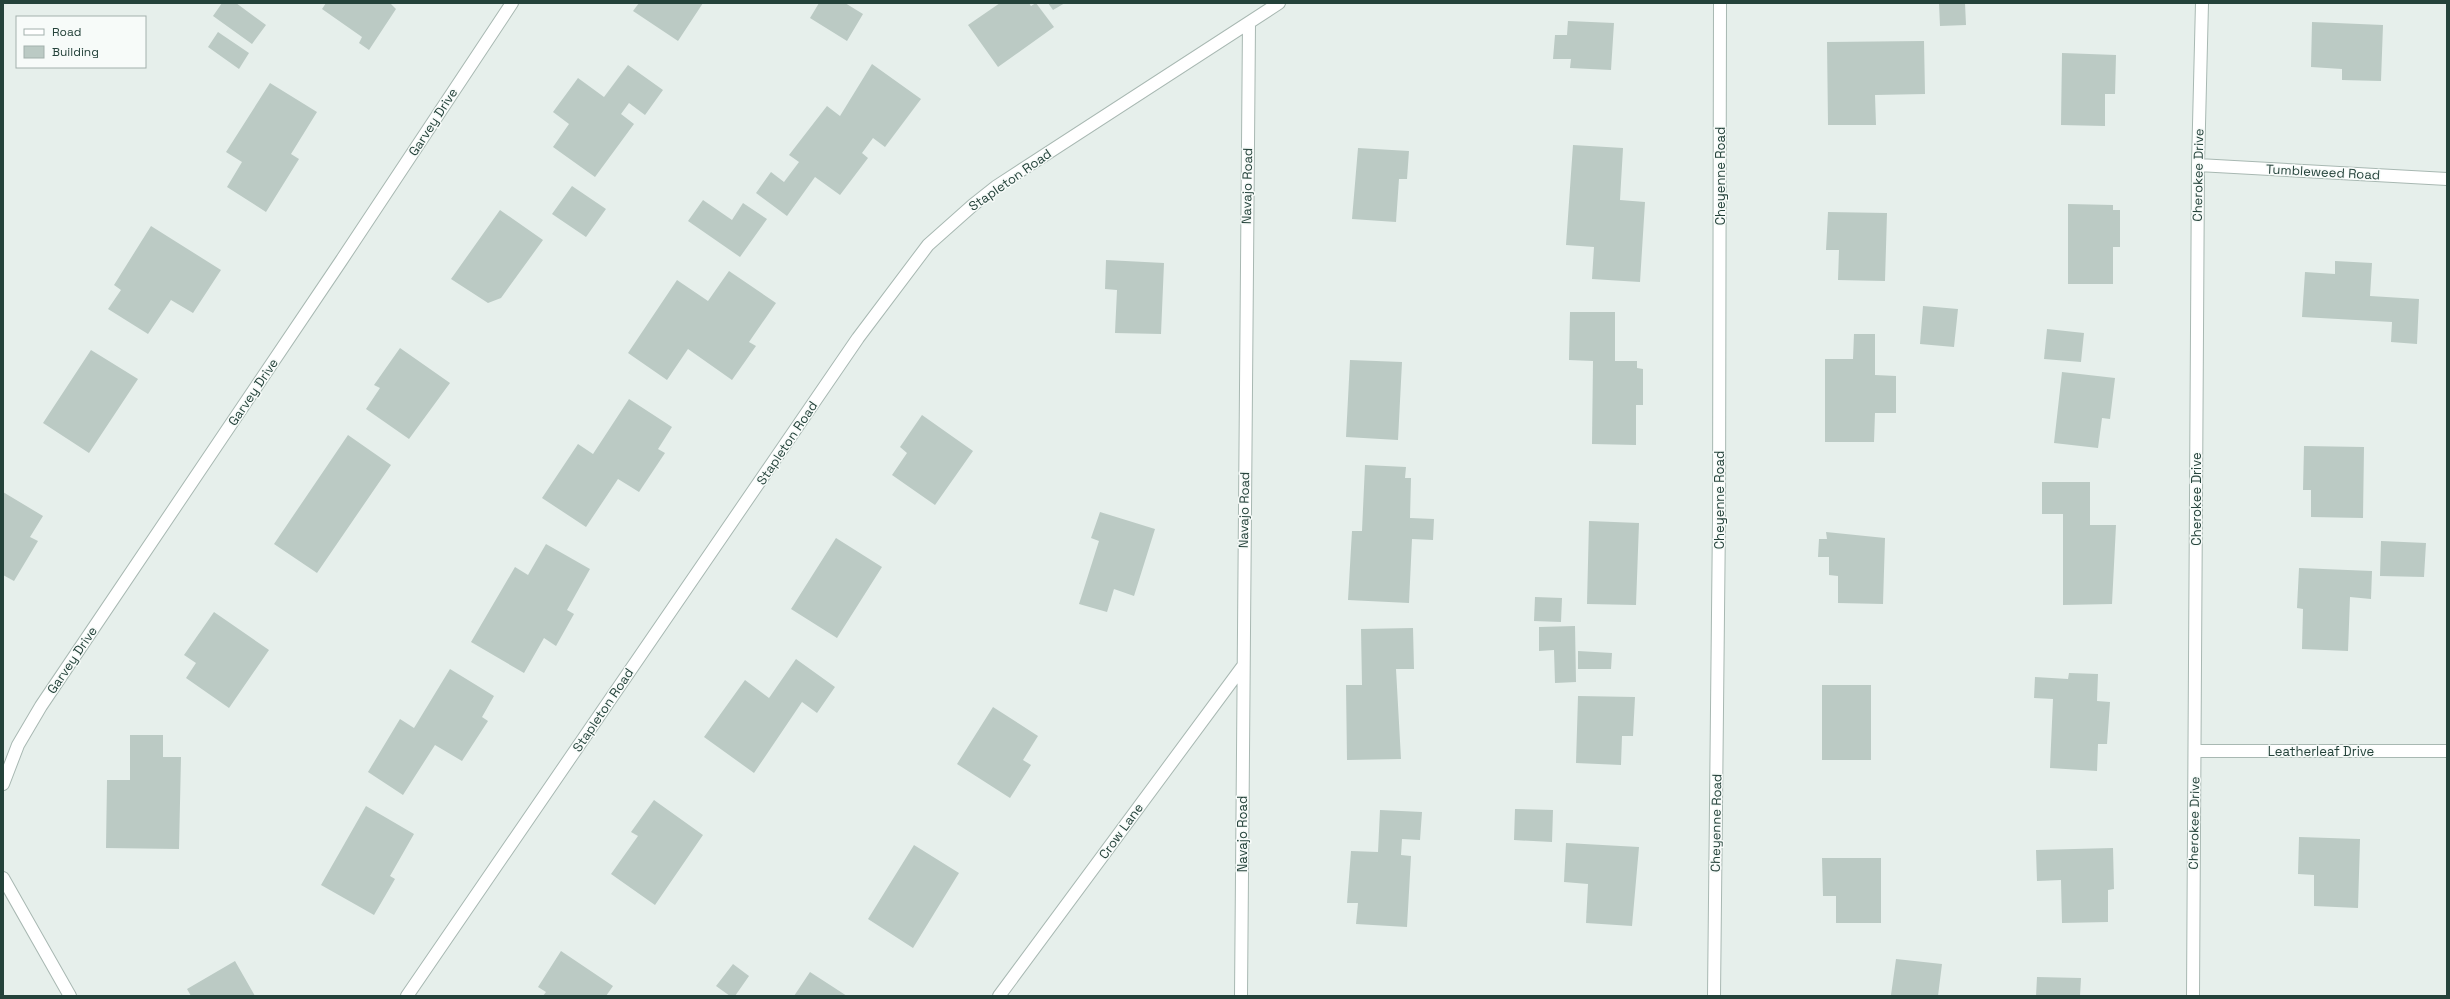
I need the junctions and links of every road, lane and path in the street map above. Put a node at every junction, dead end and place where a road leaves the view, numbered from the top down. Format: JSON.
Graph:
{"nodes":[{"id":1,"x":512,"y":3,"type":"edge"},
{"id":2,"x":1279,"y":3,"type":"edge"},
{"id":3,"x":1720,"y":3,"type":"edge"},
{"id":4,"x":2202,"y":3,"type":"edge"},
{"id":5,"x":1249,"y":24,"type":"junction"},
{"id":6,"x":2198,"y":166,"type":"junction"},
{"id":7,"x":2447,"y":179,"type":"edge"},
{"id":8,"x":1243,"y":666,"type":"junction"},
{"id":9,"x":2195,"y":751,"type":"junction"},
{"id":10,"x":2447,"y":751,"type":"edge"},
{"id":11,"x":3,"y":784,"type":"edge"},
{"id":12,"x":3,"y":878,"type":"edge"},
{"id":13,"x":70,"y":996,"type":"edge"},
{"id":14,"x":407,"y":996,"type":"edge"},
{"id":15,"x":999,"y":996,"type":"edge"},
{"id":16,"x":1241,"y":996,"type":"edge"},
{"id":17,"x":1714,"y":996,"type":"edge"},
{"id":18,"x":2193,"y":996,"type":"edge"}],
"edges":[{"from":1,"to":11,"type":"street","name":"Garvey Drive"},
{"from":2,"to":5,"type":"street","name":"Stapleton Road"},
{"from":3,"to":17,"type":"street","name":"Cheyenne Road"},
{"from":4,"to":6,"type":"street","name":"Cherokee Drive"},
{"from":5,"to":8,"type":"street","name":"Navajo Road"},
{"from":5,"to":14,"type":"street","name":"Stapleton Road"},
{"from":6,"to":7,"type":"street","name":"Tumbleweed Road"},
{"from":6,"to":9,"type":"street","name":"Cherokee Drive"},
{"from":8,"to":15,"type":"street","name":"Crow Lane"},
{"from":8,"to":16,"type":"street","name":"Navajo Road"},
{"from":9,"to":10,"type":"street","name":"Leatherleaf Drive"},
{"from":9,"to":18,"type":"street","name":"Cherokee Drive"},
{"from":12,"to":13,"type":"street"}]}
